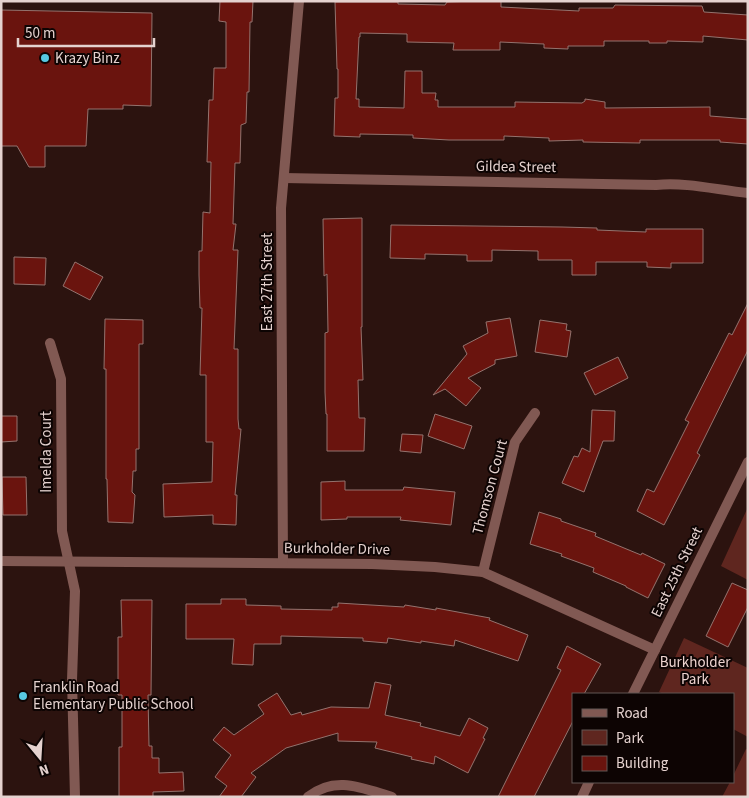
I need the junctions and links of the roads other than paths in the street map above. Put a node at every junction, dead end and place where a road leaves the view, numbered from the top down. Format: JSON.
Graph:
{"nodes":[{"id":1,"x":299,"y":1,"type":"edge"},
{"id":2,"x":284,"y":178,"type":"junction"},
{"id":3,"x":748,"y":193,"type":"edge"},
{"id":4,"x":50,"y":343,"type":"dead end"},
{"id":5,"x":535,"y":413,"type":"dead end"},
{"id":6,"x":748,"y":462,"type":"edge"},
{"id":7,"x":1,"y":561,"type":"edge"},
{"id":8,"x":70,"y":563,"type":"junction"},
{"id":9,"x":283,"y":563,"type":"junction"},
{"id":10,"x":482,"y":572,"type":"junction"},
{"id":11,"x":655,"y":650,"type":"junction"},
{"id":12,"x":634,"y":693,"type":"edge"},
{"id":13,"x":589,"y":783,"type":"edge"},
{"id":14,"x":75,"y":797,"type":"edge"},
{"id":15,"x":308,"y":797,"type":"edge"},
{"id":16,"x":392,"y":797,"type":"edge"},
{"id":17,"x":582,"y":797,"type":"edge"}],
"edges":[{"from":1,"to":2,"type":"street","name":"East 27th Street"},
{"from":2,"to":3,"type":"street","name":"Gildea Street"},
{"from":2,"to":9,"type":"street","name":"East 27th Street"},
{"from":4,"to":8,"type":"street","name":"Imelda Court"},
{"from":5,"to":10,"type":"street","name":"Thomson Court"},
{"from":6,"to":11,"type":"street","name":"East 25th Street"},
{"from":7,"to":8,"type":"street","name":"Burkholder Drive"},
{"from":8,"to":9,"type":"street","name":"Burkholder Drive"},
{"from":8,"to":14,"type":"street"},
{"from":9,"to":10,"type":"street","name":"Burkholder Drive"},
{"from":10,"to":11,"type":"street","name":"Burkholder Drive"},
{"from":11,"to":12,"type":"street","name":"East 25th Street"},
{"from":13,"to":17,"type":"street"},
{"from":15,"to":16,"type":"street"}]}
